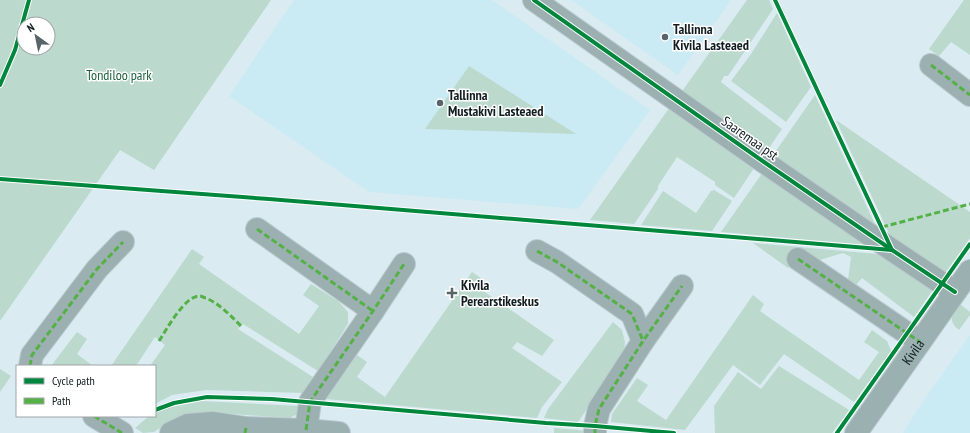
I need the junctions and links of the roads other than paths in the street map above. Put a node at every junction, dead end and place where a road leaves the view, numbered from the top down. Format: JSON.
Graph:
{"nodes":[{"id":1,"x":534,"y":0,"type":"edge"},
{"id":2,"x":931,"y":65,"type":"dead end"},
{"id":3,"x":970,"y":95,"type":"edge"},
{"id":4,"x":257,"y":229,"type":"dead end"},
{"id":5,"x":123,"y":242,"type":"dead end"},
{"id":6,"x":537,"y":251,"type":"dead end"},
{"id":7,"x":798,"y":259,"type":"dead end"},
{"id":8,"x":404,"y":264,"type":"dead end"},
{"id":9,"x":970,"y":271,"type":"edge"},
{"id":10,"x":682,"y":286,"type":"dead end"},
{"id":11,"x":955,"y":292,"type":"junction"},
{"id":12,"x":373,"y":311,"type":"junction"},
{"id":13,"x":643,"y":341,"type":"junction"},
{"id":14,"x":920,"y":342,"type":"junction"},
{"id":15,"x":30,"y":365,"type":"edge"},
{"id":16,"x":96,"y":417,"type":"edge"},
{"id":17,"x":246,"y":430,"type":"edge"},
{"id":18,"x":306,"y":430,"type":"junction"},
{"id":19,"x":122,"y":433,"type":"edge"},
{"id":20,"x":171,"y":433,"type":"edge"},
{"id":21,"x":339,"y":433,"type":"edge"},
{"id":22,"x":595,"y":433,"type":"edge"},
{"id":23,"x":856,"y":433,"type":"edge"}],
"edges":[{"from":1,"to":11,"type":"street","name":"Saaremaa pst"},
{"from":2,"to":3,"type":"street"},
{"from":4,"to":12,"type":"street"},
{"from":5,"to":15,"type":"street"},
{"from":6,"to":13,"type":"street"},
{"from":7,"to":14,"type":"street"},
{"from":8,"to":12,"type":"street"},
{"from":9,"to":11,"type":"street","name":"Kivila"},
{"from":10,"to":13,"type":"street"},
{"from":11,"to":14,"type":"street","name":"Kivila"},
{"from":12,"to":18,"type":"street"},
{"from":13,"to":22,"type":"street"},
{"from":14,"to":23,"type":"street","name":"Kivila"},
{"from":16,"to":19,"type":"street"},
{"from":17,"to":18,"type":"street"},
{"from":17,"to":20,"type":"street"},
{"from":18,"to":21,"type":"street"}]}
